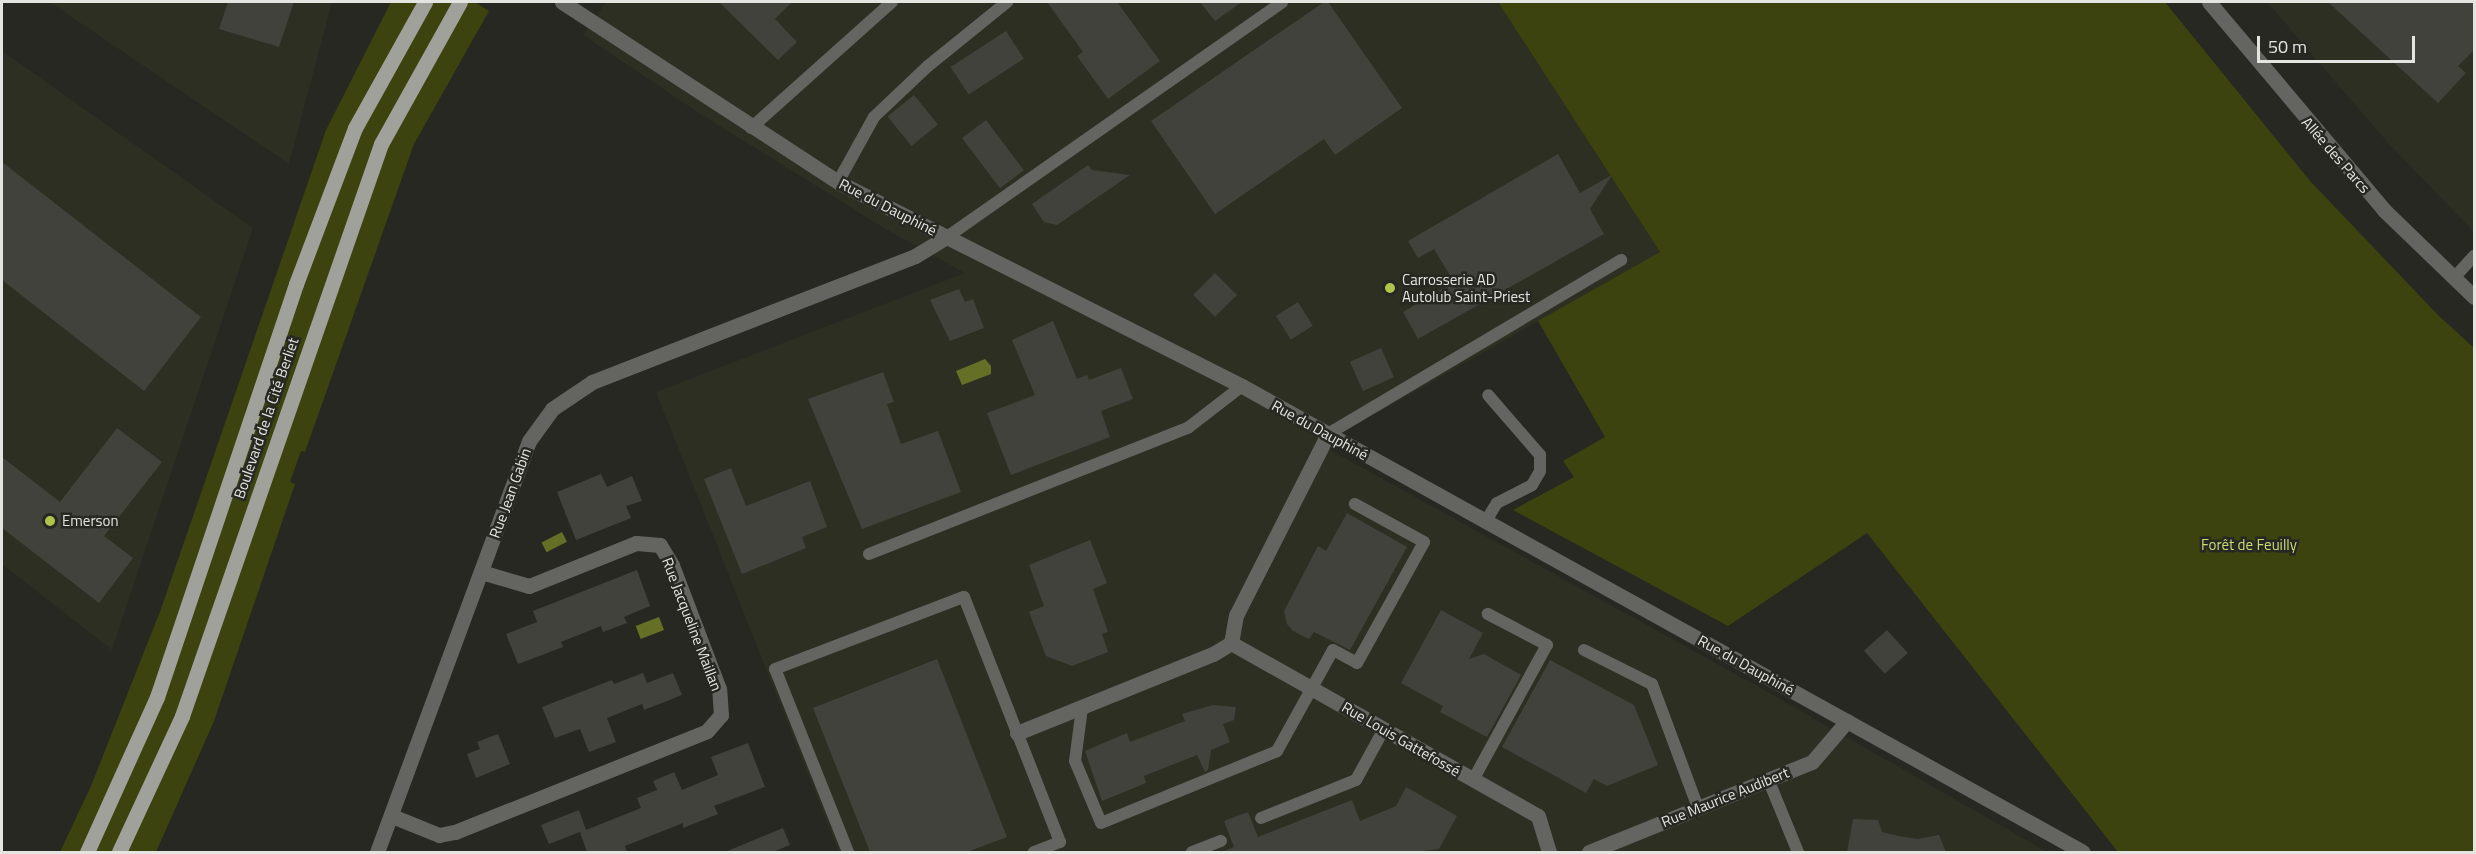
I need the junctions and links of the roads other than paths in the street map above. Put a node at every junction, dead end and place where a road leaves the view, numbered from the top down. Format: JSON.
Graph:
{"nodes":[{"id":1,"x":425,"y":2,"type":"edge"},
{"id":2,"x":460,"y":2,"type":"edge"},
{"id":3,"x":562,"y":2,"type":"edge"},
{"id":4,"x":892,"y":2,"type":"edge"},
{"id":5,"x":1007,"y":2,"type":"edge"},
{"id":6,"x":1282,"y":2,"type":"edge"},
{"id":7,"x":2209,"y":2,"type":"edge"},
{"id":8,"x":751,"y":128,"type":"junction"},
{"id":9,"x":838,"y":182,"type":"junction"},
{"id":10,"x":947,"y":237,"type":"junction"},
{"id":11,"x":2475,"y":256,"type":"edge"},
{"id":12,"x":1621,"y":260,"type":"dead end"},
{"id":13,"x":2454,"y":278,"type":"junction"},
{"id":14,"x":2475,"y":297,"type":"edge"},
{"id":15,"x":1242,"y":386,"type":"junction"},
{"id":16,"x":1488,"y":395,"type":"dead end"},
{"id":17,"x":1328,"y":434,"type":"junction"},
{"id":18,"x":1355,"y":504,"type":"dead end"},
{"id":19,"x":1486,"y":522,"type":"junction"},
{"id":20,"x":869,"y":554,"type":"dead end"},
{"id":21,"x":481,"y":572,"type":"junction"},
{"id":22,"x":1488,"y":614,"type":"dead end"},
{"id":23,"x":1231,"y":642,"type":"junction"},
{"id":24,"x":1584,"y":650,"type":"dead end"},
{"id":25,"x":1312,"y":688,"type":"junction"},
{"id":26,"x":1082,"y":708,"type":"junction"},
{"id":27,"x":1847,"y":721,"type":"junction"},
{"id":28,"x":1384,"y":729,"type":"junction"},
{"id":29,"x":1017,"y":733,"type":"junction"},
{"id":30,"x":1768,"y":779,"type":"junction"},
{"id":31,"x":1473,"y":780,"type":"junction"},
{"id":32,"x":1698,"y":808,"type":"junction"},
{"id":33,"x":392,"y":816,"type":"junction"},
{"id":34,"x":1261,"y":818,"type":"dead end"},
{"id":35,"x":1221,"y":841,"type":"dead end"},
{"id":36,"x":1605,"y":849,"type":"edge"},
{"id":37,"x":87,"y":852,"type":"edge"},
{"id":38,"x":119,"y":852,"type":"edge"},
{"id":39,"x":376,"y":852,"type":"edge"},
{"id":40,"x":848,"y":852,"type":"edge"},
{"id":41,"x":1034,"y":852,"type":"edge"},
{"id":42,"x":1192,"y":852,"type":"edge"},
{"id":43,"x":1549,"y":852,"type":"edge"},
{"id":44,"x":1588,"y":852,"type":"edge"},
{"id":45,"x":1798,"y":852,"type":"edge"},
{"id":46,"x":2083,"y":852,"type":"edge"}],
"edges":[{"from":1,"to":37,"type":"main road","name":"Boulevard de la Cité Berliet"},
{"from":2,"to":38,"type":"main road","name":"Boulevard de la Cité Berliet"},
{"from":3,"to":8,"type":"street","name":"Rue du Dauphiné"},
{"from":4,"to":8,"type":"lane"},
{"from":5,"to":9,"type":"lane"},
{"from":6,"to":10,"type":"lane"},
{"from":7,"to":13,"type":"street","name":"Allée des Parcs"},
{"from":8,"to":9,"type":"street","name":"Rue du Dauphiné"},
{"from":9,"to":10,"type":"street","name":"Rue du Dauphiné"},
{"from":10,"to":15,"type":"street","name":"Rue du Dauphiné"},
{"from":10,"to":21,"type":"street","name":"Rue Jean Gabin"},
{"from":11,"to":13,"type":"lane"},
{"from":12,"to":17,"type":"lane"},
{"from":13,"to":14,"type":"street","name":"Allée des Parcs"},
{"from":15,"to":17,"type":"street","name":"Rue du Dauphiné"},
{"from":15,"to":20,"type":"lane"},
{"from":16,"to":19,"type":"lane"},
{"from":17,"to":19,"type":"street","name":"Rue du Dauphiné"},
{"from":17,"to":23,"type":"street"},
{"from":18,"to":25,"type":"lane"},
{"from":19,"to":27,"type":"street","name":"Rue du Dauphiné"},
{"from":21,"to":33,"type":"street","name":"Rue Jean Gabin"},
{"from":21,"to":33,"type":"street","name":"Rue Jacqueline Maillan"},
{"from":22,"to":31,"type":"lane"},
{"from":23,"to":25,"type":"street","name":"Rue Louis Gattefossé"},
{"from":23,"to":26,"type":"street"},
{"from":24,"to":32,"type":"lane"},
{"from":25,"to":26,"type":"lane"},
{"from":25,"to":28,"type":"street","name":"Rue Louis Gattefossé"},
{"from":26,"to":29,"type":"street"},
{"from":27,"to":30,"type":"street","name":"Rue Maurice Audibert"},
{"from":27,"to":46,"type":"street","name":"Rue du Dauphiné"},
{"from":28,"to":31,"type":"street","name":"Rue Louis Gattefossé"},
{"from":28,"to":34,"type":"lane"},
{"from":29,"to":40,"type":"lane"},
{"from":29,"to":41,"type":"lane"},
{"from":30,"to":32,"type":"street","name":"Rue Maurice Audibert"},
{"from":30,"to":45,"type":"lane"},
{"from":31,"to":43,"type":"street","name":"Rue Louis Gattefossé"},
{"from":32,"to":36,"type":"street","name":"Rue Maurice Audibert"},
{"from":33,"to":39,"type":"street","name":"Rue Jean Gabin"},
{"from":35,"to":42,"type":"lane"},
{"from":36,"to":44,"type":"street","name":"Rue Maurice Audibert"}]}
